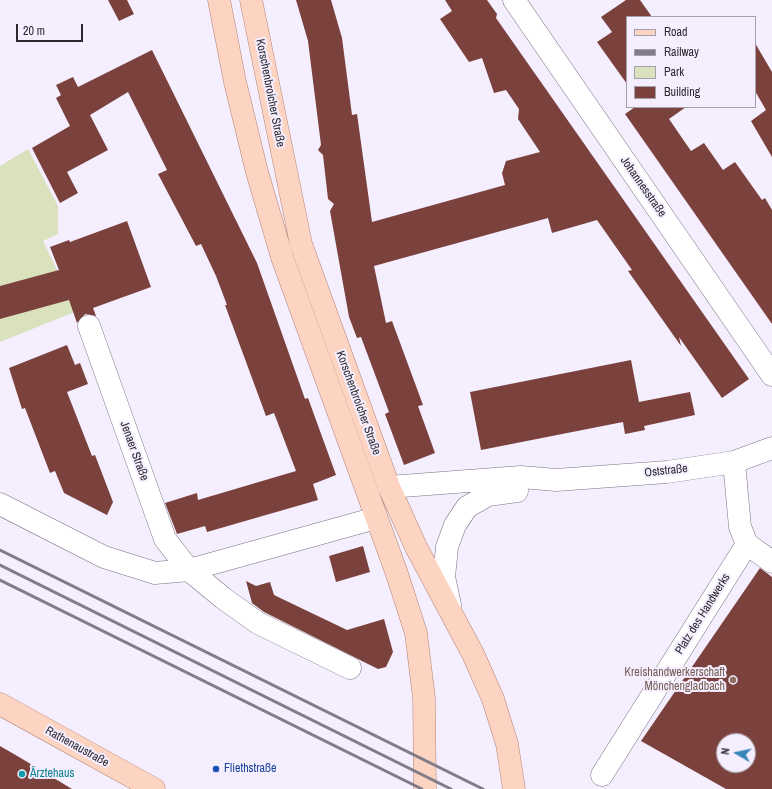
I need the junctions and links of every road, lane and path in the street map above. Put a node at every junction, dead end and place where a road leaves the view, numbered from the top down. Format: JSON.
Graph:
{"nodes":[{"id":1,"x":219,"y":0,"type":"edge"},
{"id":2,"x":251,"y":0,"type":"edge"},
{"id":3,"x":514,"y":0,"type":"edge"},
{"id":4,"x":89,"y":326,"type":"dead end"},
{"id":5,"x":772,"y":375,"type":"edge"},
{"id":6,"x":772,"y":448,"type":"edge"},
{"id":7,"x":734,"y":462,"type":"junction"},
{"id":8,"x":556,"y":480,"type":"junction"},
{"id":9,"x":389,"y":487,"type":"junction"},
{"id":10,"x":0,"y":504,"type":"edge"},
{"id":11,"x":376,"y":518,"type":"junction"},
{"id":12,"x":747,"y":544,"type":"junction"},
{"id":13,"x":772,"y":562,"type":"edge"},
{"id":14,"x":189,"y":570,"type":"junction"},
{"id":15,"x":452,"y":612,"type":"junction"},
{"id":16,"x":350,"y":668,"type":"dead end"},
{"id":17,"x":0,"y":704,"type":"edge"},
{"id":18,"x":602,"y":776,"type":"dead end"},
{"id":19,"x":154,"y":789,"type":"edge"},
{"id":20,"x":425,"y":789,"type":"edge"},
{"id":21,"x":514,"y":789,"type":"edge"}],
"edges":[{"from":1,"to":11,"type":"main road","name":"Korschenbroicher Straße"},
{"from":2,"to":9,"type":"main road","name":"Korschenbroicher Straße"},
{"from":3,"to":5,"type":"street","name":"Johannesstraße"},
{"from":4,"to":14,"type":"street","name":"Jenaer Straße"},
{"from":6,"to":7,"type":"street","name":"Oststraße"},
{"from":7,"to":8,"type":"street","name":"Oststraße"},
{"from":7,"to":12,"type":"street"},
{"from":8,"to":9,"type":"street","name":"Oststraße"},
{"from":8,"to":15,"type":"street","name":"Oststraße"},
{"from":9,"to":15,"type":"main road","name":"Korschenbroicher Straße"},
{"from":10,"to":14,"type":"street"},
{"from":11,"to":14,"type":"street"},
{"from":11,"to":20,"type":"main road","name":"Korschenbroicher Straße"},
{"from":12,"to":13,"type":"street"},
{"from":12,"to":18,"type":"street","name":"Platz des Handwerks"},
{"from":14,"to":16,"type":"street","name":"Jenaer Straße"},
{"from":15,"to":21,"type":"main road","name":"Korschenbroicher Straße"},
{"from":17,"to":19,"type":"main road","name":"Rathenaustraße"}]}
